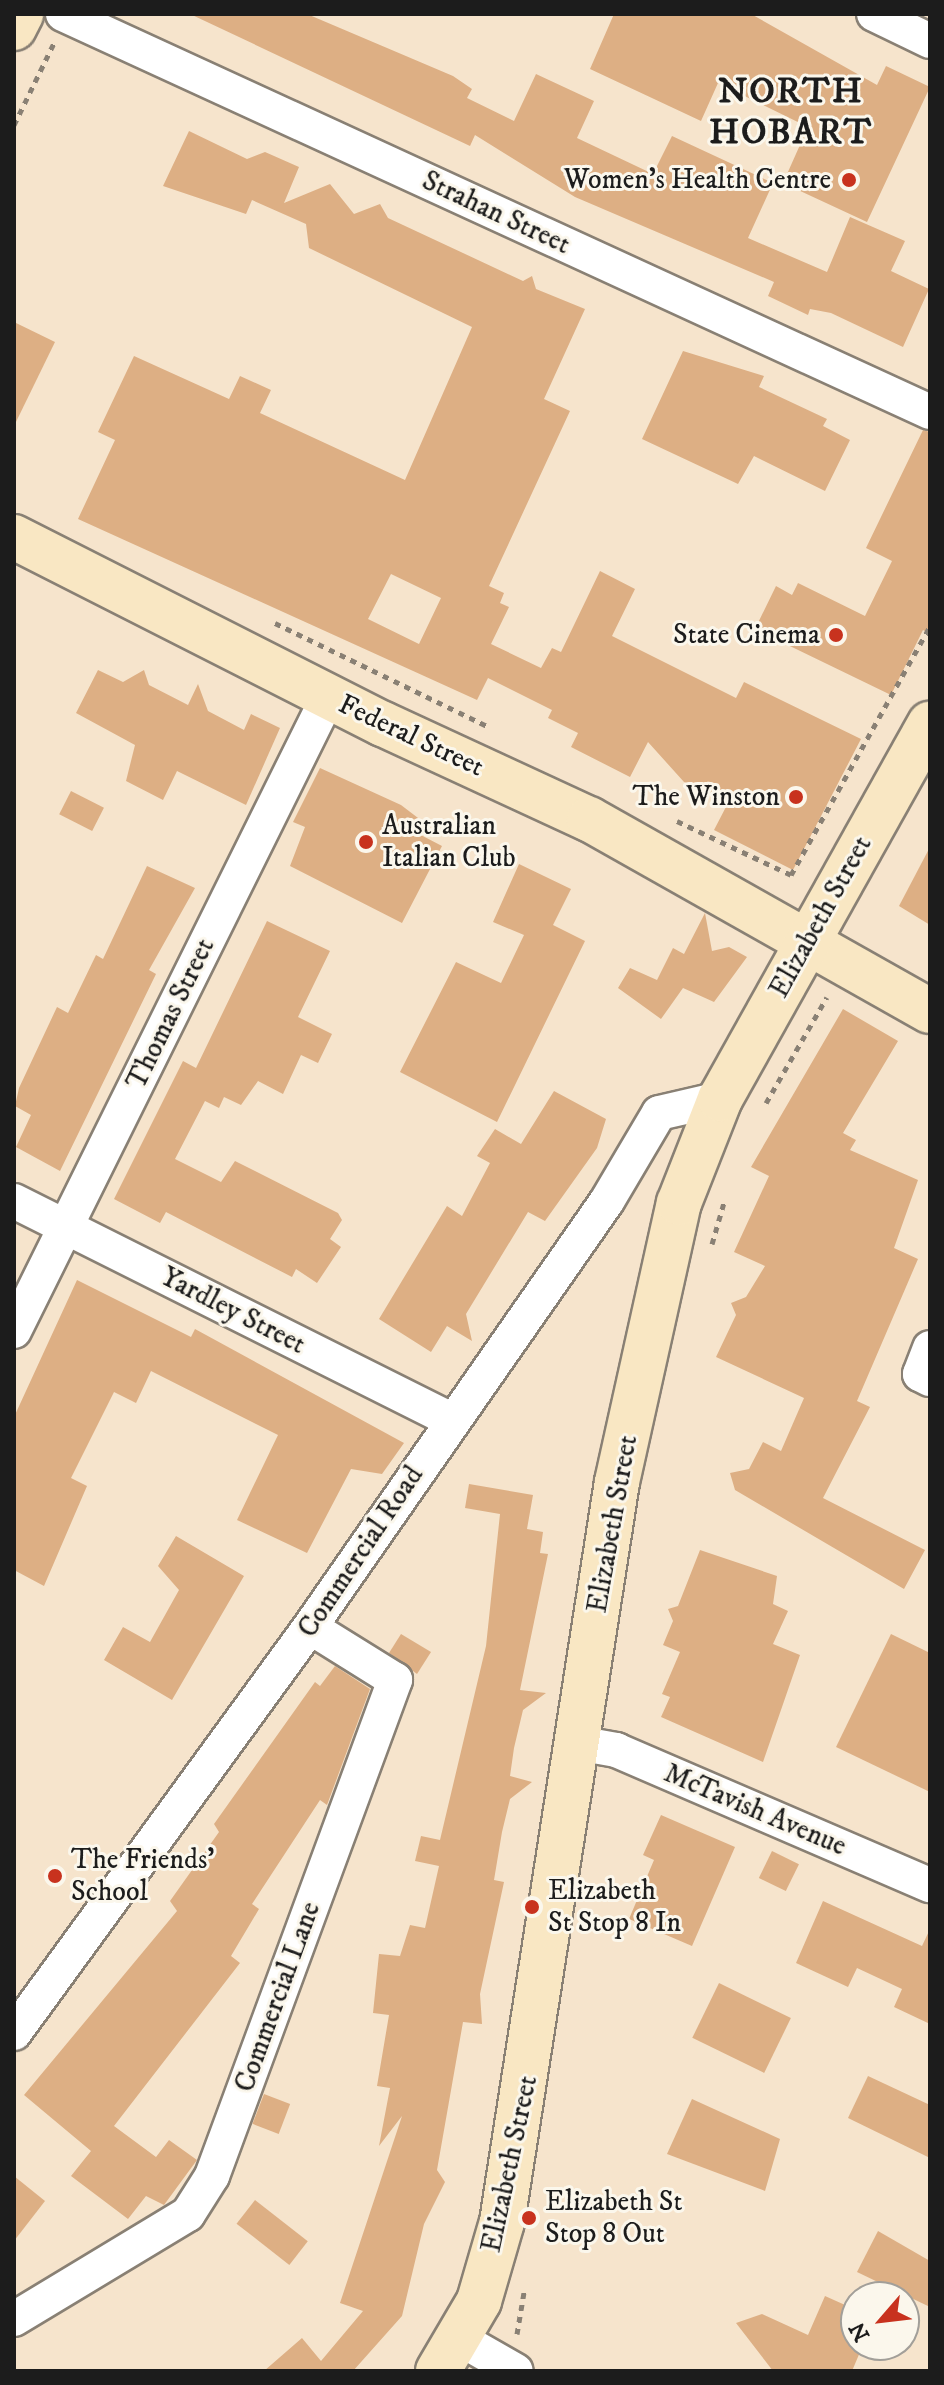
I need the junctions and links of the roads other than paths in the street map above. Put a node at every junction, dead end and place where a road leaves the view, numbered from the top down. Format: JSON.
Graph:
{"nodes":[{"id":1,"x":21,"y":14,"type":"edge"},
{"id":2,"x":874,"y":14,"type":"edge"},
{"id":3,"x":65,"y":15,"type":"edge"},
{"id":4,"x":14,"y":28,"type":"edge"},
{"id":5,"x":930,"y":41,"type":"edge"},
{"id":6,"x":930,"y":412,"type":"edge"},
{"id":7,"x":14,"y":537,"type":"edge"},
{"id":8,"x":328,"y":697,"type":"junction"},
{"id":9,"x":924,"y":748,"type":"edge"},
{"id":10,"x":807,"y":937,"type":"junction"},
{"id":11,"x":930,"y":1011,"type":"edge"},
{"id":12,"x":720,"y":1099,"type":"junction"},
{"id":13,"x":14,"y":1201,"type":"edge"},
{"id":14,"x":65,"y":1227,"type":"junction"},
{"id":15,"x":14,"y":1331,"type":"edge"},
{"id":16,"x":930,"y":1348,"type":"edge"},
{"id":17,"x":930,"y":1379,"type":"edge"},
{"id":18,"x":451,"y":1420,"type":"junction"},
{"id":19,"x":310,"y":1627,"type":"junction"},
{"id":20,"x":577,"y":1743,"type":"junction"},
{"id":21,"x":930,"y":1885,"type":"edge"},
{"id":22,"x":14,"y":2033,"type":"edge"},
{"id":23,"x":14,"y":2319,"type":"edge"},
{"id":24,"x":449,"y":2355,"type":"edge"},
{"id":25,"x":514,"y":2370,"type":"edge"}],
"edges":[{"from":1,"to":4,"type":"main road"},
{"from":2,"to":5,"type":"street"},
{"from":3,"to":6,"type":"street","name":"Strahan Street"},
{"from":7,"to":8,"type":"main road","name":"Federal Street"},
{"from":8,"to":10,"type":"main road","name":"Federal Street"},
{"from":8,"to":14,"type":"street","name":"Thomas Street"},
{"from":9,"to":10,"type":"main road","name":"Elizabeth Street"},
{"from":10,"to":11,"type":"main road","name":"Federal Street"},
{"from":10,"to":12,"type":"main road","name":"Elizabeth Street"},
{"from":12,"to":18,"type":"street","name":"Commercial Road"},
{"from":12,"to":20,"type":"main road","name":"Elizabeth Street"},
{"from":13,"to":14,"type":"street","name":"Yardley Street"},
{"from":14,"to":15,"type":"street","name":"Thomas Street"},
{"from":14,"to":18,"type":"street","name":"Yardley Street"},
{"from":16,"to":17,"type":"street"},
{"from":18,"to":19,"type":"street","name":"Commercial Road"},
{"from":19,"to":22,"type":"street","name":"Commercial Road"},
{"from":19,"to":23,"type":"street","name":"Commercial Lane"},
{"from":20,"to":21,"type":"street","name":"McTavish Avenue"},
{"from":20,"to":24,"type":"main road","name":"Elizabeth Street"},
{"from":24,"to":25,"type":"street"}]}
